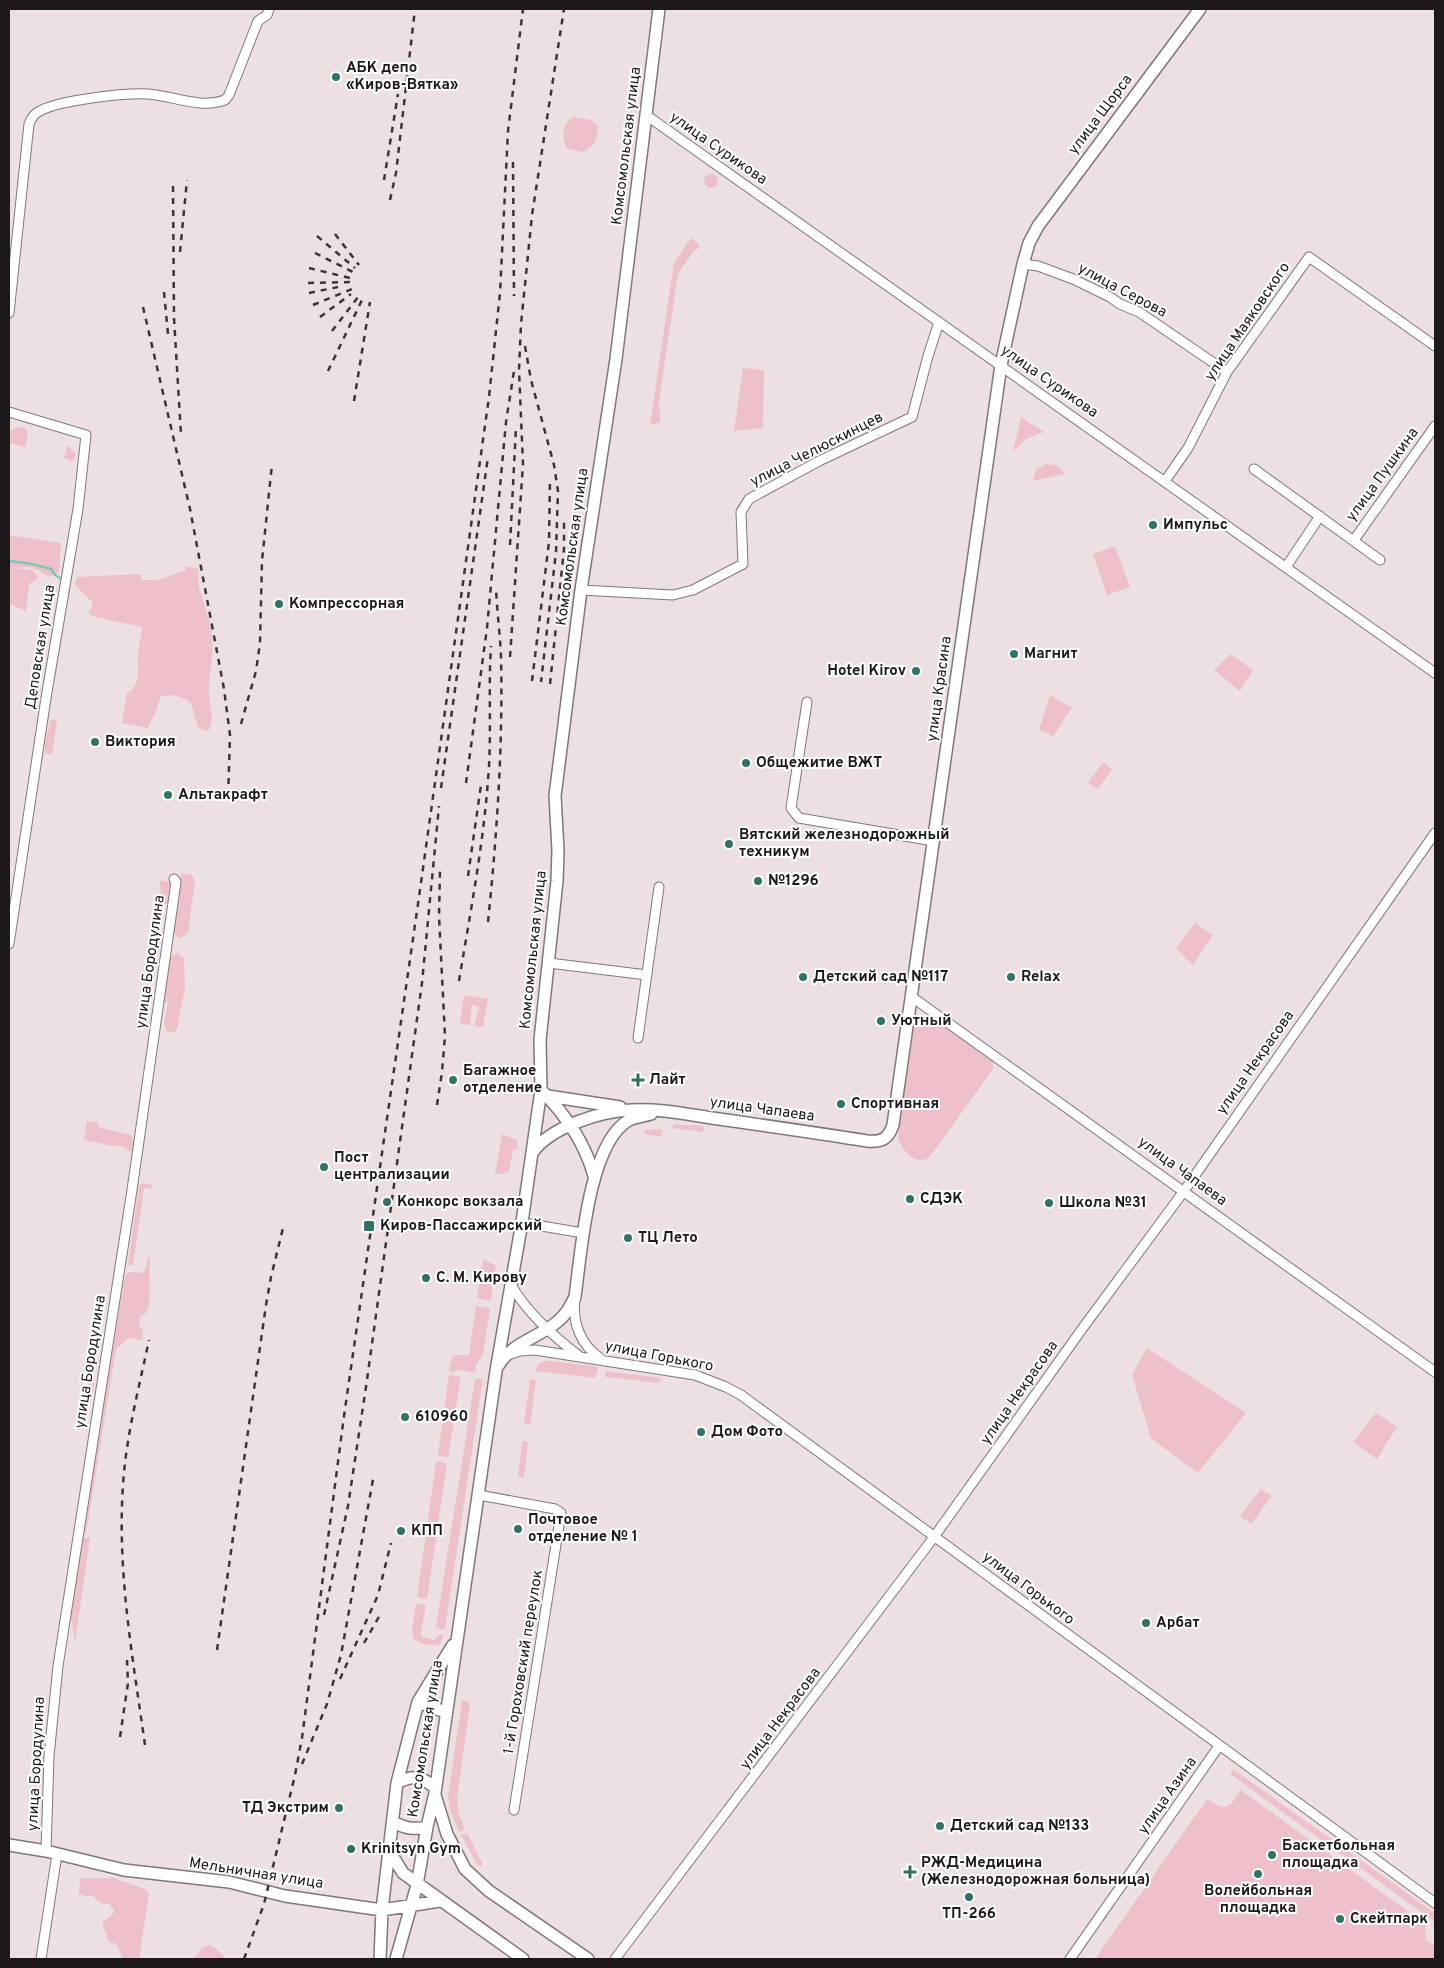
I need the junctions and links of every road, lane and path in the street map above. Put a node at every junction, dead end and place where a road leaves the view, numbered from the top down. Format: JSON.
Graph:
{"nodes":[{"id":1,"x":270,"y":9,"type":"edge"},
{"id":2,"x":659,"y":9,"type":"edge"},
{"id":3,"x":1200,"y":9,"type":"edge"},
{"id":4,"x":646,"y":115,"type":"junction"},
{"id":5,"x":1029,"y":243,"type":"joint"},
{"id":6,"x":1023,"y":264,"type":"junction"},
{"id":7,"x":9,"y":313,"type":"edge"},
{"id":8,"x":940,"y":322,"type":"junction"},
{"id":9,"x":1435,"y":346,"type":"edge"},
{"id":10,"x":1001,"y":365,"type":"junction"},
{"id":11,"x":1227,"y":372,"type":"junction"},
{"id":12,"x":9,"y":412,"type":"edge"},
{"id":13,"x":1435,"y":426,"type":"edge"},
{"id":14,"x":1254,"y":469,"type":"dead end"},
{"id":15,"x":1165,"y":481,"type":"junction"},
{"id":16,"x":1320,"y":516,"type":"junction"},
{"id":17,"x":1354,"y":540,"type":"junction"},
{"id":18,"x":1380,"y":560,"type":"dead end"},
{"id":19,"x":1286,"y":567,"type":"junction"},
{"id":20,"x":581,"y":590,"type":"junction"},
{"id":21,"x":1435,"y":673,"type":"edge"},
{"id":22,"x":807,"y":702,"type":"dead end"},
{"id":23,"x":1435,"y":833,"type":"edge"},
{"id":24,"x":934,"y":841,"type":"junction"},
{"id":25,"x":174,"y":879,"type":"dead end"},
{"id":26,"x":659,"y":887,"type":"dead end"},
{"id":27,"x":9,"y":944,"type":"edge"},
{"id":28,"x":549,"y":963,"type":"junction"},
{"id":29,"x":647,"y":975,"type":"junction"},
{"id":30,"x":912,"y":997,"type":"junction"},
{"id":31,"x":638,"y":1038,"type":"dead end"},
{"id":32,"x":544,"y":1094,"type":"junction"},
{"id":33,"x":634,"y":1110,"type":"junction"},
{"id":34,"x":662,"y":1111,"type":"junction"},
{"id":35,"x":571,"y":1126,"type":"junction"},
{"id":36,"x":885,"y":1140,"type":"joint"},
{"id":37,"x":532,"y":1153,"type":"junction"},
{"id":38,"x":594,"y":1176,"type":"junction"},
{"id":39,"x":1184,"y":1191,"type":"junction"},
{"id":40,"x":530,"y":1224,"type":"dead end"},
{"id":41,"x":576,"y":1232,"type":"dead end"},
{"id":42,"x":511,"y":1285,"type":"junction"},
{"id":43,"x":575,"y":1297,"type":"junction"},
{"id":44,"x":548,"y":1329,"type":"junction"},
{"id":45,"x":579,"y":1356,"type":"junction"},
{"id":46,"x":602,"y":1360,"type":"junction"},
{"id":47,"x":498,"y":1366,"type":"junction"},
{"id":48,"x":1435,"y":1372,"type":"edge"},
{"id":49,"x":479,"y":1495,"type":"junction"},
{"id":50,"x":934,"y":1537,"type":"junction"},
{"id":51,"x":457,"y":1639,"type":"junction"},
{"id":52,"x":418,"y":1702,"type":"junction"},
{"id":53,"x":445,"y":1712,"type":"junction"},
{"id":54,"x":1219,"y":1746,"type":"junction"},
{"id":55,"x":397,"y":1783,"type":"junction"},
{"id":56,"x":435,"y":1791,"type":"junction"},
{"id":57,"x":514,"y":1810,"type":"dead end"},
{"id":58,"x":393,"y":1822,"type":"junction"},
{"id":59,"x":427,"y":1827,"type":"junction"},
{"id":60,"x":9,"y":1845,"type":"edge"},
{"id":61,"x":51,"y":1852,"type":"junction"},
{"id":62,"x":390,"y":1852,"type":"junction"},
{"id":63,"x":417,"y":1884,"type":"junction"},
{"id":64,"x":440,"y":1901,"type":"junction"},
{"id":65,"x":1435,"y":1903,"type":"edge"},
{"id":66,"x":411,"y":1906,"type":"junction"},
{"id":67,"x":382,"y":1910,"type":"junction"},
{"id":68,"x":41,"y":1959,"type":"edge"},
{"id":69,"x":380,"y":1959,"type":"edge"},
{"id":70,"x":396,"y":1959,"type":"edge"},
{"id":71,"x":522,"y":1959,"type":"edge"},
{"id":72,"x":588,"y":1959,"type":"edge"},
{"id":73,"x":615,"y":1959,"type":"edge"},
{"id":74,"x":1070,"y":1959,"type":"edge"}],
"edges":[{"from":1,"to":7,"type":"street"},
{"from":2,"to":4,"type":"main road","name":"Комсомольская улица"},
{"from":3,"to":5,"type":"main road","name":"улица Щорса"},
{"from":4,"to":8,"type":"street","name":"улица Сурикова"},
{"from":4,"to":20,"type":"main road","name":"Комсомольская улица"},
{"from":5,"to":6,"type":"main road","name":"улица Красина"},
{"from":6,"to":10,"type":"main road","name":"улица Красина"},
{"from":6,"to":11,"type":"street","name":"улица Серова"},
{"from":8,"to":10,"type":"street","name":"улица Сурикова"},
{"from":8,"to":20,"type":"street","name":"улица Челюскинцев"},
{"from":9,"to":11,"type":"street","name":"улица Маяковского"},
{"from":10,"to":15,"type":"street","name":"улица Сурикова"},
{"from":10,"to":24,"type":"main road","name":"улица Красина"},
{"from":11,"to":15,"type":"street","name":"улица Маяковского"},
{"from":12,"to":27,"type":"street","name":"Деповская улица"},
{"from":13,"to":17,"type":"street","name":"улица Пушкина"},
{"from":14,"to":16,"type":"street"},
{"from":15,"to":19,"type":"street","name":"улица Сурикова"},
{"from":16,"to":17,"type":"street"},
{"from":16,"to":19,"type":"street"},
{"from":17,"to":18,"type":"street"},
{"from":19,"to":21,"type":"street","name":"улица Сурикова"},
{"from":20,"to":28,"type":"main road","name":"Комсомольская улица"},
{"from":22,"to":24,"type":"street"},
{"from":23,"to":39,"type":"street","name":"улица Некрасова"},
{"from":24,"to":30,"type":"main road","name":"улица Красина"},
{"from":25,"to":61,"type":"street","name":"улица Бородулина"},
{"from":26,"to":29,"type":"street"},
{"from":28,"to":29,"type":"street"},
{"from":28,"to":32,"type":"main road","name":"Комсомольская улица"},
{"from":29,"to":31,"type":"street"},
{"from":30,"to":36,"type":"main road","name":"улица Красина"},
{"from":30,"to":39,"type":"street","name":"улица Чапаева"},
{"from":32,"to":33,"type":"main road","name":"улица Чапаева"},
{"from":32,"to":35,"type":"main road"},
{"from":32,"to":37,"type":"main road","name":"Комсомольская улица"},
{"from":33,"to":34,"type":"main road","name":"улица Чапаева"},
{"from":33,"to":35,"type":"main road","name":"улица Чапаева"},
{"from":34,"to":36,"type":"main road","name":"улица Чапаева"},
{"from":34,"to":38,"type":"main road"},
{"from":35,"to":37,"type":"main road","name":"улица Чапаева"},
{"from":35,"to":38,"type":"main road"},
{"from":37,"to":42,"type":"main road","name":"Комсомольская улица"},
{"from":38,"to":43,"type":"main road"},
{"from":39,"to":48,"type":"street","name":"улица Чапаева"},
{"from":39,"to":50,"type":"street","name":"улица Некрасова"},
{"from":40,"to":41,"type":"street"},
{"from":42,"to":44,"type":"street"},
{"from":42,"to":47,"type":"main road","name":"Комсомольская улица"},
{"from":43,"to":44,"type":"main road"},
{"from":43,"to":46,"type":"street"},
{"from":44,"to":45,"type":"street"},
{"from":44,"to":47,"type":"main road"},
{"from":45,"to":46,"type":"street","name":"улица Горького"},
{"from":45,"to":47,"type":"street","name":"улица Горького"},
{"from":46,"to":50,"type":"street","name":"улица Горького"},
{"from":47,"to":49,"type":"main road","name":"Комсомольская улица"},
{"from":49,"to":51,"type":"main road","name":"Комсомольская улица"},
{"from":49,"to":57,"type":"street","name":"1-й Гороховский переулок"},
{"from":50,"to":54,"type":"street","name":"улица Горького"},
{"from":50,"to":73,"type":"street","name":"улица Некрасова"},
{"from":51,"to":52,"type":"main road","name":"Комсомольская улица"},
{"from":51,"to":53,"type":"main road","name":"Комсомольская улица"},
{"from":52,"to":53,"type":"main road"},
{"from":52,"to":55,"type":"main road","name":"Комсомольская улица"},
{"from":53,"to":56,"type":"main road","name":"Комсомольская улица"},
{"from":54,"to":65,"type":"street","name":"улица Горького"},
{"from":54,"to":74,"type":"street","name":"улица Азина"},
{"from":55,"to":56,"type":"main road"},
{"from":55,"to":58,"type":"main road","name":"Комсомольская улица"},
{"from":56,"to":59,"type":"main road","name":"Комсомольская улица"},
{"from":56,"to":72,"type":"main road"},
{"from":58,"to":59,"type":"main road"},
{"from":58,"to":62,"type":"main road","name":"Комсомольская улица"},
{"from":59,"to":63,"type":"main road","name":"Комсомольская улица"},
{"from":60,"to":61,"type":"main road","name":"Мельничная улица"},
{"from":61,"to":67,"type":"main road","name":"Мельничная улица"},
{"from":61,"to":68,"type":"street","name":"улица Бородулина"},
{"from":62,"to":63,"type":"main road"},
{"from":62,"to":67,"type":"main road","name":"Комсомольская улица"},
{"from":63,"to":64,"type":"main road"},
{"from":63,"to":66,"type":"main road","name":"Комсомольская улица"},
{"from":64,"to":66,"type":"main road","name":"Мельничная улица"},
{"from":64,"to":71,"type":"main road"},
{"from":66,"to":67,"type":"main road","name":"Мельничная улица"},
{"from":66,"to":70,"type":"main road","name":"Комсомольская улица"},
{"from":67,"to":69,"type":"main road","name":"Комсомольская улица"}]}
